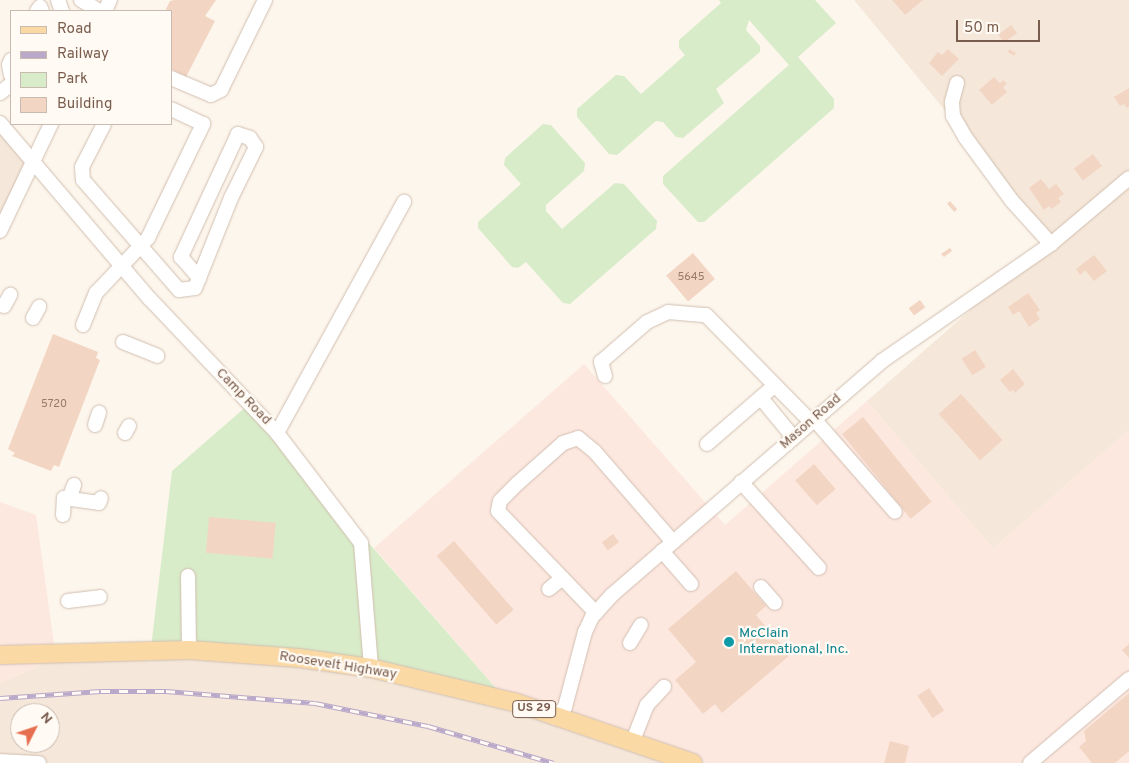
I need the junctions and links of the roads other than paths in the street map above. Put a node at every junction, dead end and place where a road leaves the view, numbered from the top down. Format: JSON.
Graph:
{"nodes":[{"id":1,"x":81,"y":0,"type":"edge"},
{"id":2,"x":265,"y":0,"type":"edge"},
{"id":3,"x":97,"y":10,"type":"edge"},
{"id":4,"x":172,"y":78,"type":"edge"},
{"id":5,"x":957,"y":84,"type":"dead end"},
{"id":6,"x":10,"y":85,"type":"edge"},
{"id":7,"x":0,"y":93,"type":"edge"},
{"id":8,"x":172,"y":109,"type":"edge"},
{"id":9,"x":0,"y":123,"type":"edge"},
{"id":10,"x":51,"y":125,"type":"edge"},
{"id":11,"x":103,"y":125,"type":"edge"},
{"id":12,"x":32,"y":163,"type":"junction"},
{"id":13,"x":1129,"y":178,"type":"edge"},
{"id":14,"x":404,"y":202,"type":"dead end"},
{"id":15,"x":0,"y":231,"type":"edge"},
{"id":16,"x":1051,"y":244,"type":"junction"},
{"id":17,"x":140,"y":248,"type":"junction"},
{"id":18,"x":122,"y":268,"type":"junction"},
{"id":19,"x":199,"y":278,"type":"junction"},
{"id":20,"x":83,"y":325,"type":"dead end"},
{"id":21,"x":124,"y":346,"type":"dead end"},
{"id":22,"x":157,"y":356,"type":"dead end"},
{"id":23,"x":605,"y":376,"type":"dead end"},
{"id":24,"x":774,"y":386,"type":"junction"},
{"id":25,"x":761,"y":398,"type":"junction"},
{"id":26,"x":813,"y":420,"type":"junction"},
{"id":27,"x":277,"y":433,"type":"junction"},
{"id":28,"x":793,"y":437,"type":"junction"},
{"id":29,"x":707,"y":444,"type":"dead end"},
{"id":30,"x":741,"y":482,"type":"junction"},
{"id":31,"x":74,"y":486,"type":"dead end"},
{"id":32,"x":102,"y":498,"type":"dead end"},
{"id":33,"x":69,"y":499,"type":"junction"},
{"id":34,"x":895,"y":512,"type":"dead end"},
{"id":35,"x":63,"y":514,"type":"dead end"},
{"id":36,"x":673,"y":542,"type":"junction"},
{"id":37,"x":662,"y":551,"type":"junction"},
{"id":38,"x":819,"y":568,"type":"dead end"},
{"id":39,"x":188,"y":576,"type":"dead end"},
{"id":40,"x":562,"y":578,"type":"junction"},
{"id":41,"x":691,"y":584,"type":"dead end"},
{"id":42,"x":761,"y":587,"type":"dead end"},
{"id":43,"x":549,"y":589,"type":"dead end"},
{"id":44,"x":100,"y":597,"type":"dead end"},
{"id":45,"x":68,"y":601,"type":"dead end"},
{"id":46,"x":776,"y":603,"type":"dead end"},
{"id":47,"x":596,"y":613,"type":"junction"},
{"id":48,"x":641,"y":625,"type":"dead end"},
{"id":49,"x":630,"y":643,"type":"dead end"},
{"id":50,"x":189,"y":650,"type":"junction"},
{"id":51,"x":0,"y":655,"type":"edge"},
{"id":52,"x":371,"y":668,"type":"junction"},
{"id":53,"x":1129,"y":679,"type":"edge"},
{"id":54,"x":664,"y":687,"type":"dead end"},
{"id":55,"x":555,"y":718,"type":"junction"},
{"id":56,"x":632,"y":743,"type":"junction"},
{"id":57,"x":0,"y":761,"type":"edge"},
{"id":58,"x":39,"y":763,"type":"edge"},
{"id":59,"x":693,"y":763,"type":"edge"},
{"id":60,"x":1030,"y":763,"type":"edge"}],
"edges":[{"from":1,"to":3,"type":"street"},
{"from":2,"to":4,"type":"street"},
{"from":5,"to":16,"type":"street"},
{"from":6,"to":7,"type":"street"},
{"from":8,"to":17,"type":"street"},
{"from":9,"to":12,"type":"street","name":"Camp Road"},
{"from":10,"to":12,"type":"street"},
{"from":11,"to":17,"type":"street"},
{"from":12,"to":15,"type":"street"},
{"from":12,"to":18,"type":"street","name":"Camp Road"},
{"from":13,"to":16,"type":"street","name":"Mason Road"},
{"from":14,"to":27,"type":"street"},
{"from":16,"to":26,"type":"street","name":"Mason Road"},
{"from":17,"to":18,"type":"street"},
{"from":17,"to":19,"type":"street"},
{"from":18,"to":20,"type":"street"},
{"from":18,"to":27,"type":"street","name":"Camp Road"},
{"from":19,"to":19,"type":"street"},
{"from":21,"to":22,"type":"street"},
{"from":23,"to":24,"type":"street"},
{"from":24,"to":25,"type":"street"},
{"from":24,"to":26,"type":"street"},
{"from":25,"to":28,"type":"street"},
{"from":25,"to":29,"type":"street"},
{"from":26,"to":28,"type":"street","name":"Mason Road"},
{"from":26,"to":34,"type":"street"},
{"from":27,"to":52,"type":"street","name":"Camp Road"},
{"from":28,"to":30,"type":"street","name":"Mason Road"},
{"from":30,"to":36,"type":"street","name":"Mason Road"},
{"from":30,"to":38,"type":"street"},
{"from":31,"to":33,"type":"street"},
{"from":32,"to":33,"type":"street"},
{"from":33,"to":35,"type":"street"},
{"from":36,"to":37,"type":"street","name":"Mason Road"},
{"from":36,"to":40,"type":"street"},
{"from":37,"to":41,"type":"street"},
{"from":37,"to":47,"type":"street","name":"Mason Road"},
{"from":39,"to":50,"type":"street"},
{"from":40,"to":43,"type":"street"},
{"from":40,"to":47,"type":"street"},
{"from":42,"to":46,"type":"street"},
{"from":44,"to":45,"type":"street"},
{"from":47,"to":55,"type":"street","name":"Mason Road"},
{"from":48,"to":49,"type":"street"},
{"from":50,"to":51,"type":"main road","name":"Roosevelt Highway","number":"US 29"},
{"from":50,"to":52,"type":"main road","name":"Roosevelt Highway","number":"US 29"},
{"from":52,"to":55,"type":"main road","name":"Roosevelt Highway","number":"US 29"},
{"from":53,"to":60,"type":"street"},
{"from":54,"to":56,"type":"street"},
{"from":55,"to":56,"type":"main road","name":"Roosevelt Highway","number":"US 29"},
{"from":56,"to":59,"type":"main road","name":"Roosevelt Highway","number":"US 29"},
{"from":57,"to":58,"type":"street"}]}
